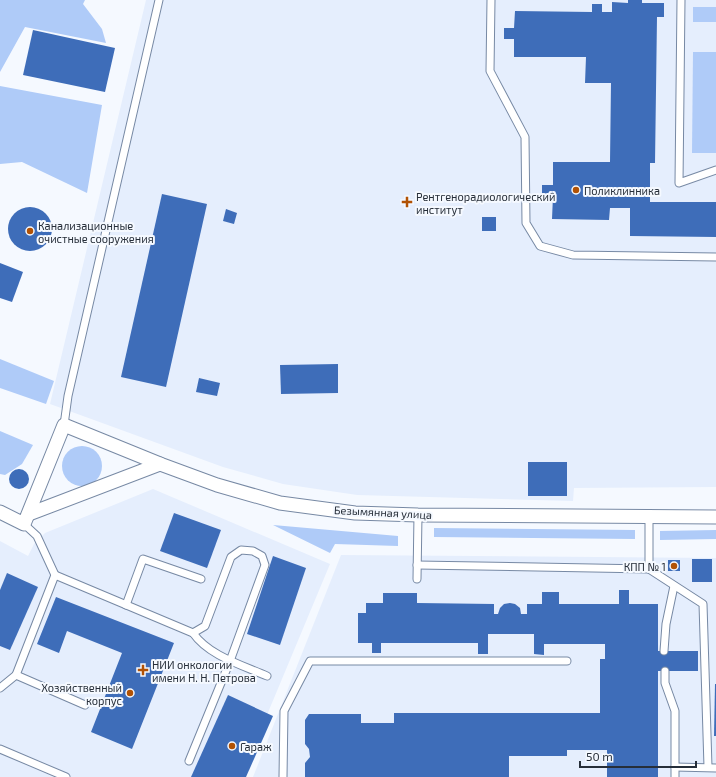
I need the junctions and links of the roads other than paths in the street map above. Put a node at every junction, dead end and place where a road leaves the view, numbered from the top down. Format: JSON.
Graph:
{"nodes":[{"id":1,"x":160,"y":0,"type":"edge"},
{"id":2,"x":491,"y":0,"type":"edge"},
{"id":3,"x":681,"y":0,"type":"edge"},
{"id":4,"x":716,"y":170,"type":"edge"},
{"id":5,"x":716,"y":257,"type":"edge"},
{"id":6,"x":64,"y":425,"type":"junction"},
{"id":7,"x":160,"y":464,"type":"junction"},
{"id":8,"x":0,"y":512,"type":"edge"},
{"id":9,"x":418,"y":516,"type":"junction"},
{"id":10,"x":649,"y":517,"type":"junction"},
{"id":11,"x":716,"y":517,"type":"edge"},
{"id":12,"x":27,"y":519,"type":"junction"},
{"id":13,"x":417,"y":565,"type":"junction"},
{"id":14,"x":649,"y":569,"type":"junction"},
{"id":15,"x":55,"y":575,"type":"junction"},
{"id":16,"x":201,"y":579,"type":"dead end"},
{"id":17,"x":417,"y":579,"type":"dead end"},
{"id":18,"x":674,"y":586,"type":"junction"},
{"id":19,"x":126,"y":605,"type":"junction"},
{"id":20,"x":193,"y":633,"type":"junction"},
{"id":21,"x":664,"y":651,"type":"dead end"},
{"id":22,"x":230,"y":661,"type":"junction"},
{"id":23,"x":567,"y":661,"type":"dead end"},
{"id":24,"x":665,"y":671,"type":"dead end"},
{"id":25,"x":16,"y":675,"type":"junction"},
{"id":26,"x":267,"y":676,"type":"dead end"},
{"id":27,"x":0,"y":688,"type":"edge"},
{"id":28,"x":85,"y":705,"type":"dead end"},
{"id":29,"x":0,"y":749,"type":"edge"},
{"id":30,"x":189,"y":762,"type":"dead end"},
{"id":31,"x":675,"y":767,"type":"junction"},
{"id":32,"x":708,"y":767,"type":"junction"},
{"id":33,"x":716,"y":768,"type":"edge"},
{"id":34,"x":66,"y":777,"type":"edge"},
{"id":35,"x":283,"y":777,"type":"edge"},
{"id":36,"x":675,"y":777,"type":"edge"}],
"edges":[{"from":1,"to":6,"type":"lane"},
{"from":2,"to":5,"type":"lane"},
{"from":3,"to":4,"type":"lane"},
{"from":6,"to":7,"type":"street","name":"Безымянная улица"},
{"from":6,"to":12,"type":"street"},
{"from":7,"to":9,"type":"street","name":"Безымянная улица"},
{"from":7,"to":12,"type":"street"},
{"from":8,"to":12,"type":"street"},
{"from":9,"to":10,"type":"street","name":"Безымянная улица"},
{"from":9,"to":13,"type":"lane"},
{"from":10,"to":11,"type":"street","name":"Безымянная улица"},
{"from":10,"to":14,"type":"lane"},
{"from":12,"to":15,"type":"lane"},
{"from":13,"to":14,"type":"lane"},
{"from":13,"to":17,"type":"lane"},
{"from":14,"to":18,"type":"lane"},
{"from":15,"to":19,"type":"lane"},
{"from":15,"to":25,"type":"lane"},
{"from":16,"to":19,"type":"lane"},
{"from":18,"to":21,"type":"lane"},
{"from":18,"to":32,"type":"lane"},
{"from":19,"to":20,"type":"lane"},
{"from":20,"to":22,"type":"lane"},
{"from":20,"to":22,"type":"lane"},
{"from":22,"to":26,"type":"lane"},
{"from":22,"to":30,"type":"lane"},
{"from":23,"to":35,"type":"lane"},
{"from":24,"to":31,"type":"lane"},
{"from":25,"to":27,"type":"lane"},
{"from":25,"to":28,"type":"lane"},
{"from":29,"to":34,"type":"lane"},
{"from":31,"to":32,"type":"lane"},
{"from":31,"to":36,"type":"lane"},
{"from":32,"to":33,"type":"lane"}]}
